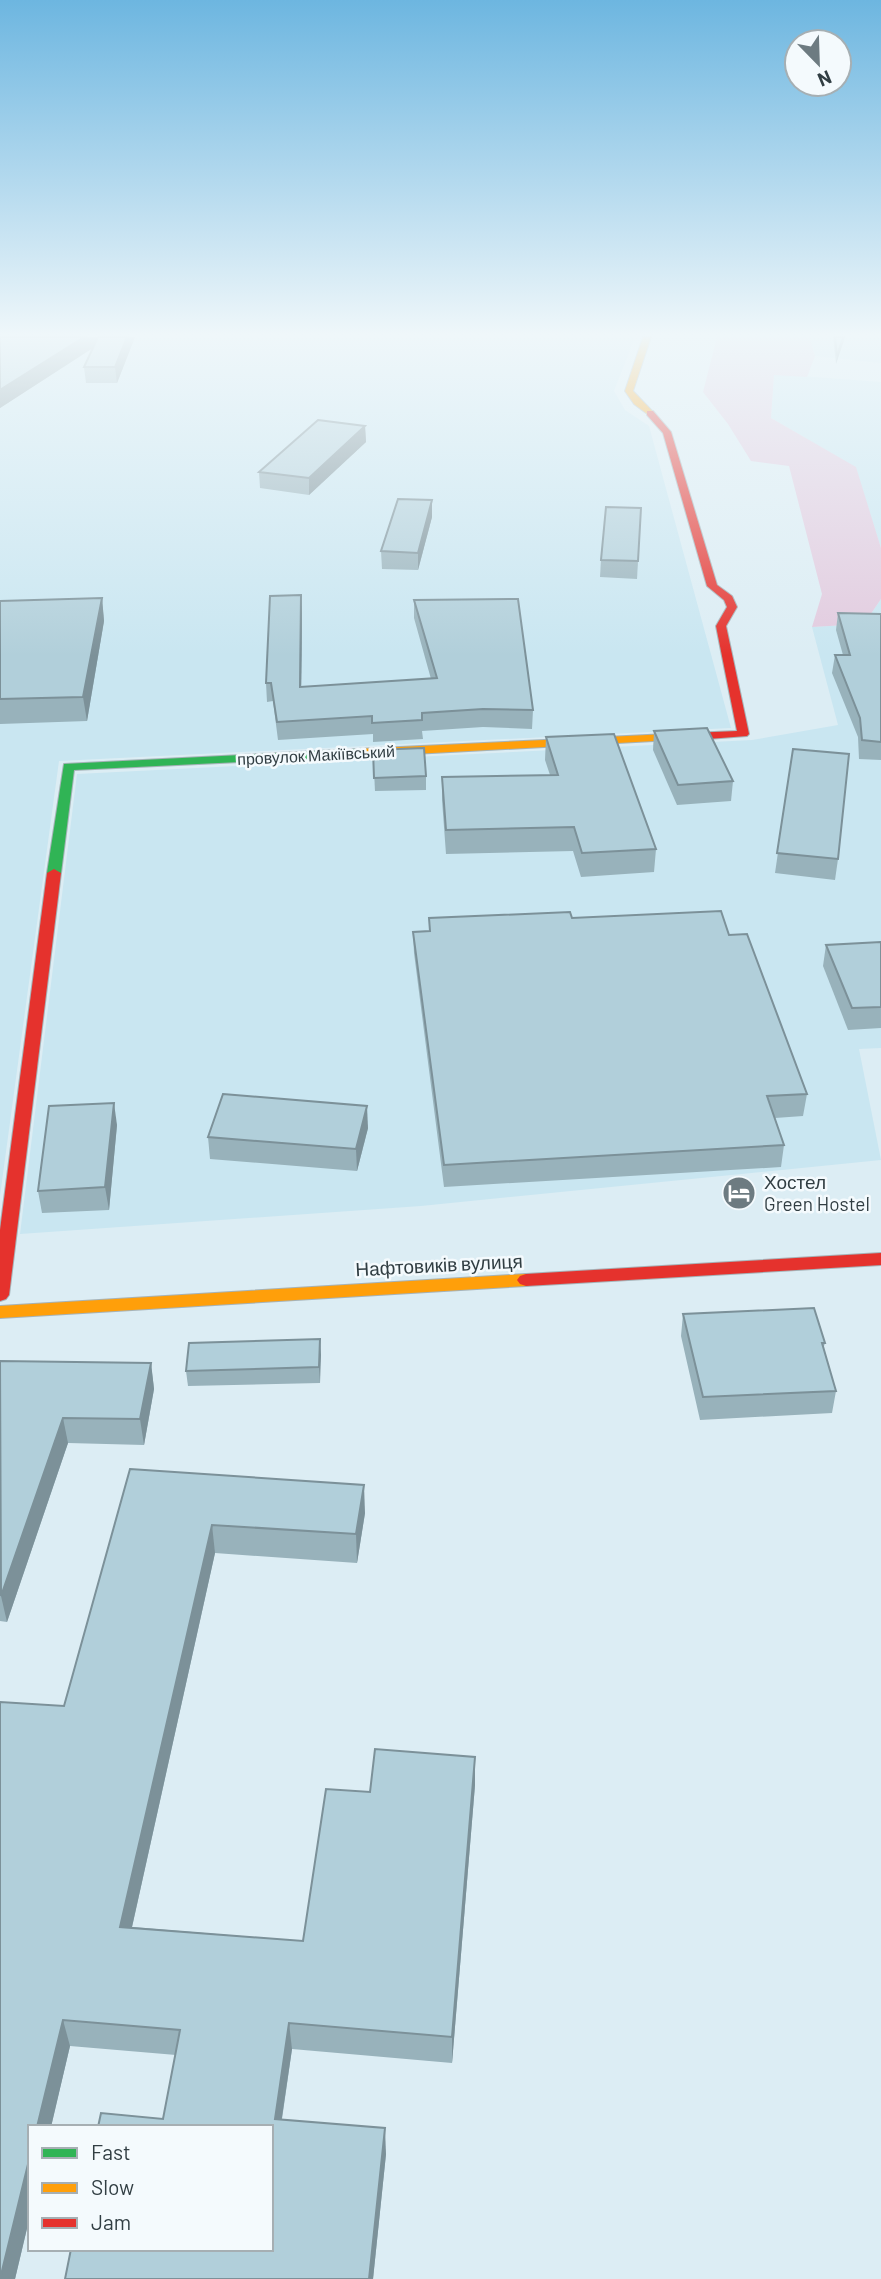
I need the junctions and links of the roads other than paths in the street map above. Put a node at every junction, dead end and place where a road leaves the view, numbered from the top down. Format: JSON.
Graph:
{"nodes":[{"id":1,"x":670,"y":443,"type":"edge"},
{"id":2,"x":881,"y":1259,"type":"edge"},
{"id":3,"x":0,"y":1295,"type":"edge"},
{"id":4,"x":0,"y":1312,"type":"edge"}],
"edges":[{"from":1,"to":3,"type":"street","name":"провулок Макіївський"},
{"from":2,"to":4,"type":"street","name":"Нафтовиків вулиця"}]}
